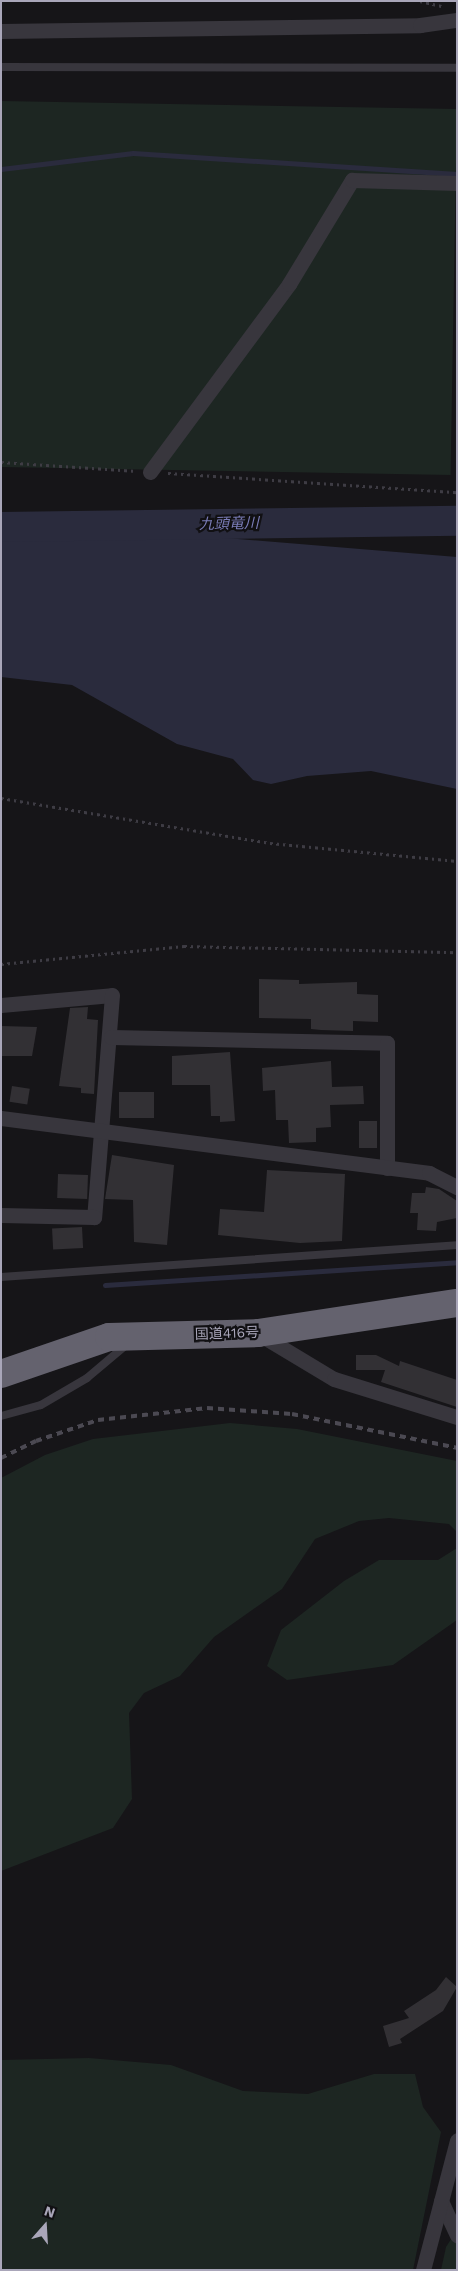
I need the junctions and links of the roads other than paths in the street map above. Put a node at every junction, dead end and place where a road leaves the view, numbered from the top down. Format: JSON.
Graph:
{"nodes":[{"id":1,"x":457,"y":20,"type":"edge"},
{"id":2,"x":1,"y":31,"type":"edge"},
{"id":3,"x":1,"y":66,"type":"edge"},
{"id":4,"x":457,"y":68,"type":"edge"},
{"id":5,"x":457,"y":183,"type":"edge"},
{"id":6,"x":150,"y":472,"type":"road end"},
{"id":7,"x":1,"y":1005,"type":"edge"},
{"id":8,"x":111,"y":1037,"type":"junction"},
{"id":9,"x":1,"y":1118,"type":"edge"},
{"id":10,"x":102,"y":1131,"type":"junction"},
{"id":11,"x":387,"y":1168,"type":"junction"},
{"id":12,"x":454,"y":1180,"type":"edge"},
{"id":13,"x":1,"y":1215,"type":"edge"},
{"id":14,"x":457,"y":1245,"type":"edge"},
{"id":15,"x":1,"y":1276,"type":"edge"},
{"id":16,"x":457,"y":1303,"type":"edge"},
{"id":17,"x":258,"y":1333,"type":"junction"},
{"id":18,"x":138,"y":1336,"type":"junction"},
{"id":19,"x":1,"y":1374,"type":"edge"},
{"id":20,"x":1,"y":1416,"type":"edge"},
{"id":21,"x":457,"y":1417,"type":"edge"},
{"id":22,"x":457,"y":2140,"type":"edge"},
{"id":23,"x":441,"y":2201,"type":"junction"},
{"id":24,"x":457,"y":2235,"type":"edge"},
{"id":25,"x":423,"y":2270,"type":"edge"}],
"edges":[{"from":1,"to":2,"type":"street"},
{"from":3,"to":4,"type":"lane"},
{"from":5,"to":6,"type":"street"},
{"from":7,"to":8,"type":"street"},
{"from":8,"to":10,"type":"street"},
{"from":8,"to":11,"type":"street"},
{"from":9,"to":10,"type":"street"},
{"from":10,"to":11,"type":"street"},
{"from":10,"to":13,"type":"street"},
{"from":11,"to":12,"type":"street"},
{"from":14,"to":15,"type":"lane"},
{"from":16,"to":17,"type":"highway","name":"国道416号"},
{"from":17,"to":18,"type":"highway","name":"国道416号"},
{"from":17,"to":21,"type":"street"},
{"from":18,"to":19,"type":"highway","name":"国道416号"},
{"from":18,"to":20,"type":"lane"},
{"from":22,"to":23,"type":"street"},
{"from":23,"to":24,"type":"street"},
{"from":23,"to":25,"type":"street"}]}
